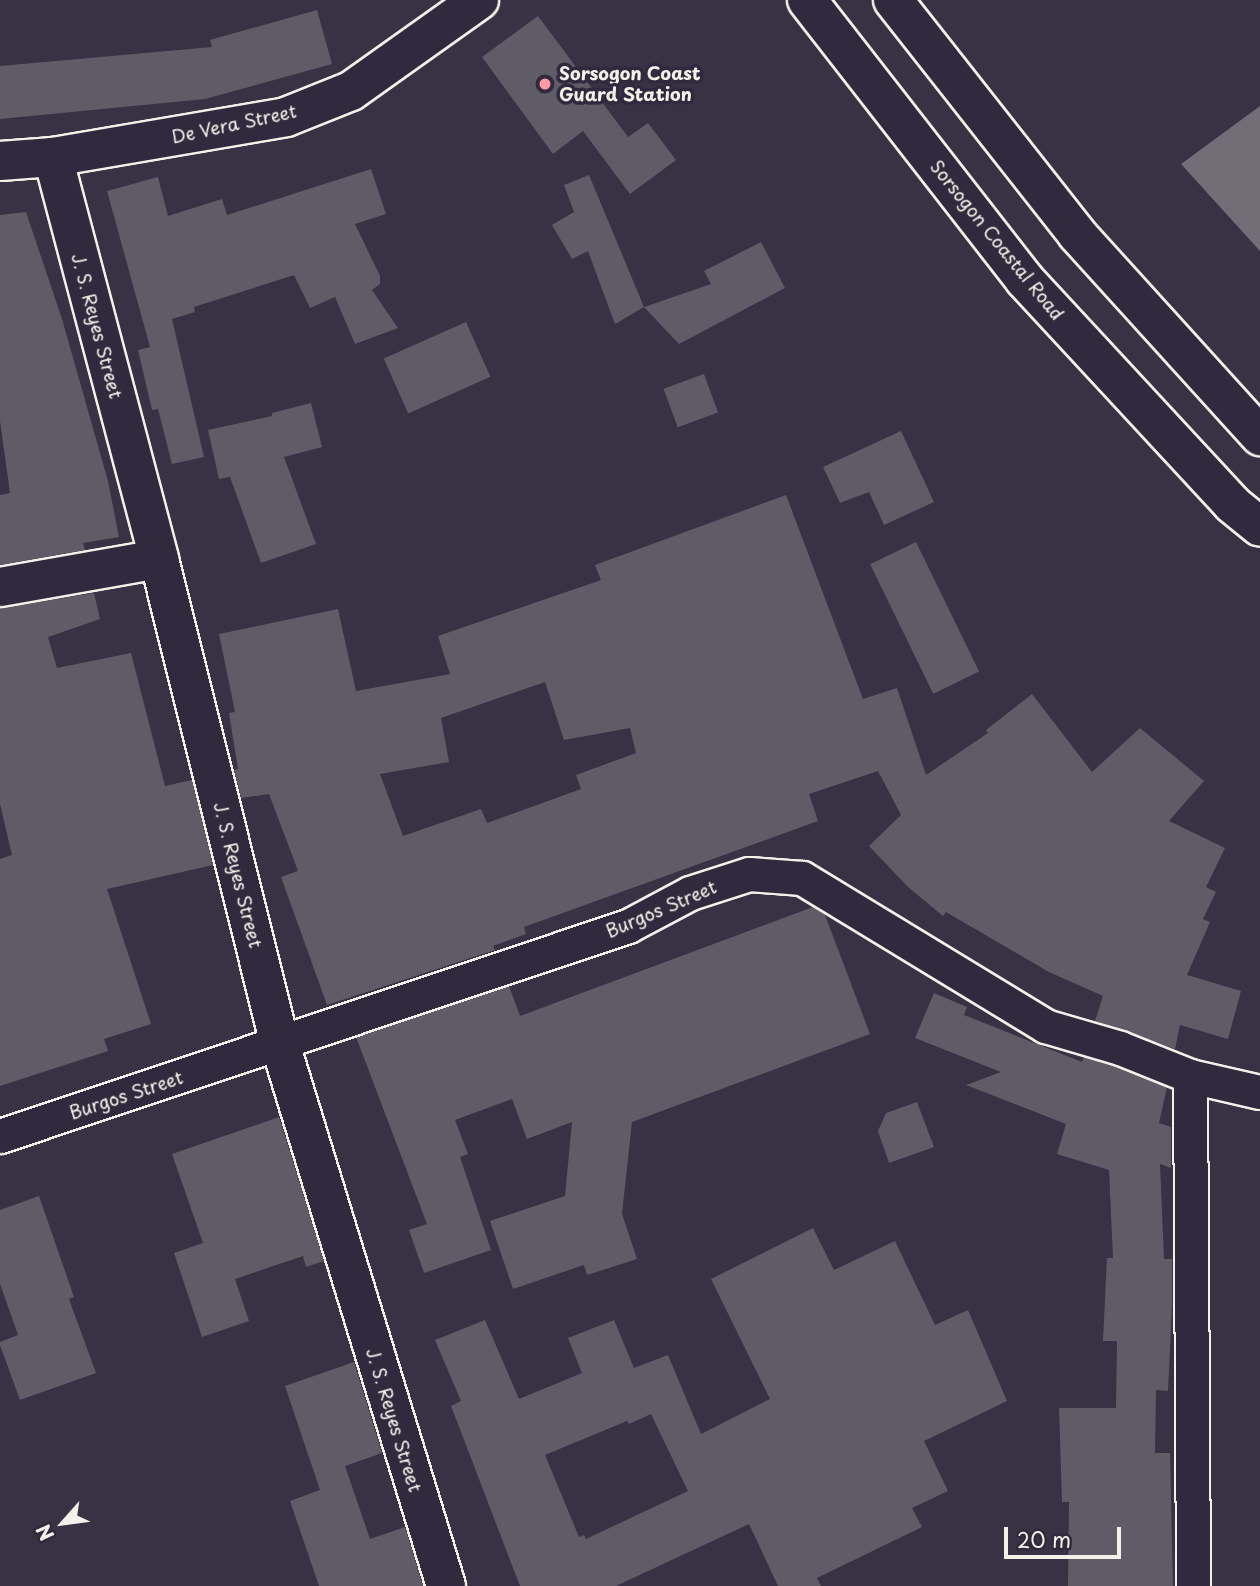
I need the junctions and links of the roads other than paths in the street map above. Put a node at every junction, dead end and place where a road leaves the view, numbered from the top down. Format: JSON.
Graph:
{"nodes":[{"id":1,"x":479,"y":0,"type":"edge"},
{"id":2,"x":807,"y":0,"type":"edge"},
{"id":3,"x":893,"y":0,"type":"edge"},
{"id":4,"x":52,"y":157,"type":"junction"},
{"id":5,"x":0,"y":161,"type":"edge"},
{"id":6,"x":1260,"y":436,"type":"edge"},
{"id":7,"x":1260,"y":527,"type":"edge"},
{"id":8,"x":159,"y":559,"type":"junction"},
{"id":9,"x":0,"y":587,"type":"edge"},
{"id":10,"x":280,"y":1044,"type":"junction"},
{"id":11,"x":1190,"y":1076,"type":"junction"},
{"id":12,"x":1260,"y":1092,"type":"edge"},
{"id":13,"x":0,"y":1136,"type":"edge"},
{"id":14,"x":446,"y":1586,"type":"edge"},
{"id":15,"x":1193,"y":1586,"type":"edge"}],
"edges":[{"from":1,"to":4,"type":"main road","name":"De Vera Street"},
{"from":2,"to":7,"type":"main road","name":"Sorsogon Coastal Road"},
{"from":3,"to":6,"type":"main road"},
{"from":4,"to":5,"type":"main road","name":"De Vera Street"},
{"from":4,"to":8,"type":"main road","name":"J. S. Reyes Street"},
{"from":8,"to":9,"type":"main road"},
{"from":8,"to":10,"type":"main road","name":"J. S. Reyes Street"},
{"from":10,"to":11,"type":"street","name":"Burgos Street"},
{"from":10,"to":13,"type":"street","name":"Burgos Street"},
{"from":10,"to":14,"type":"main road","name":"J. S. Reyes Street"},
{"from":11,"to":12,"type":"street","name":"Burgos Street"},
{"from":11,"to":15,"type":"street"}]}
